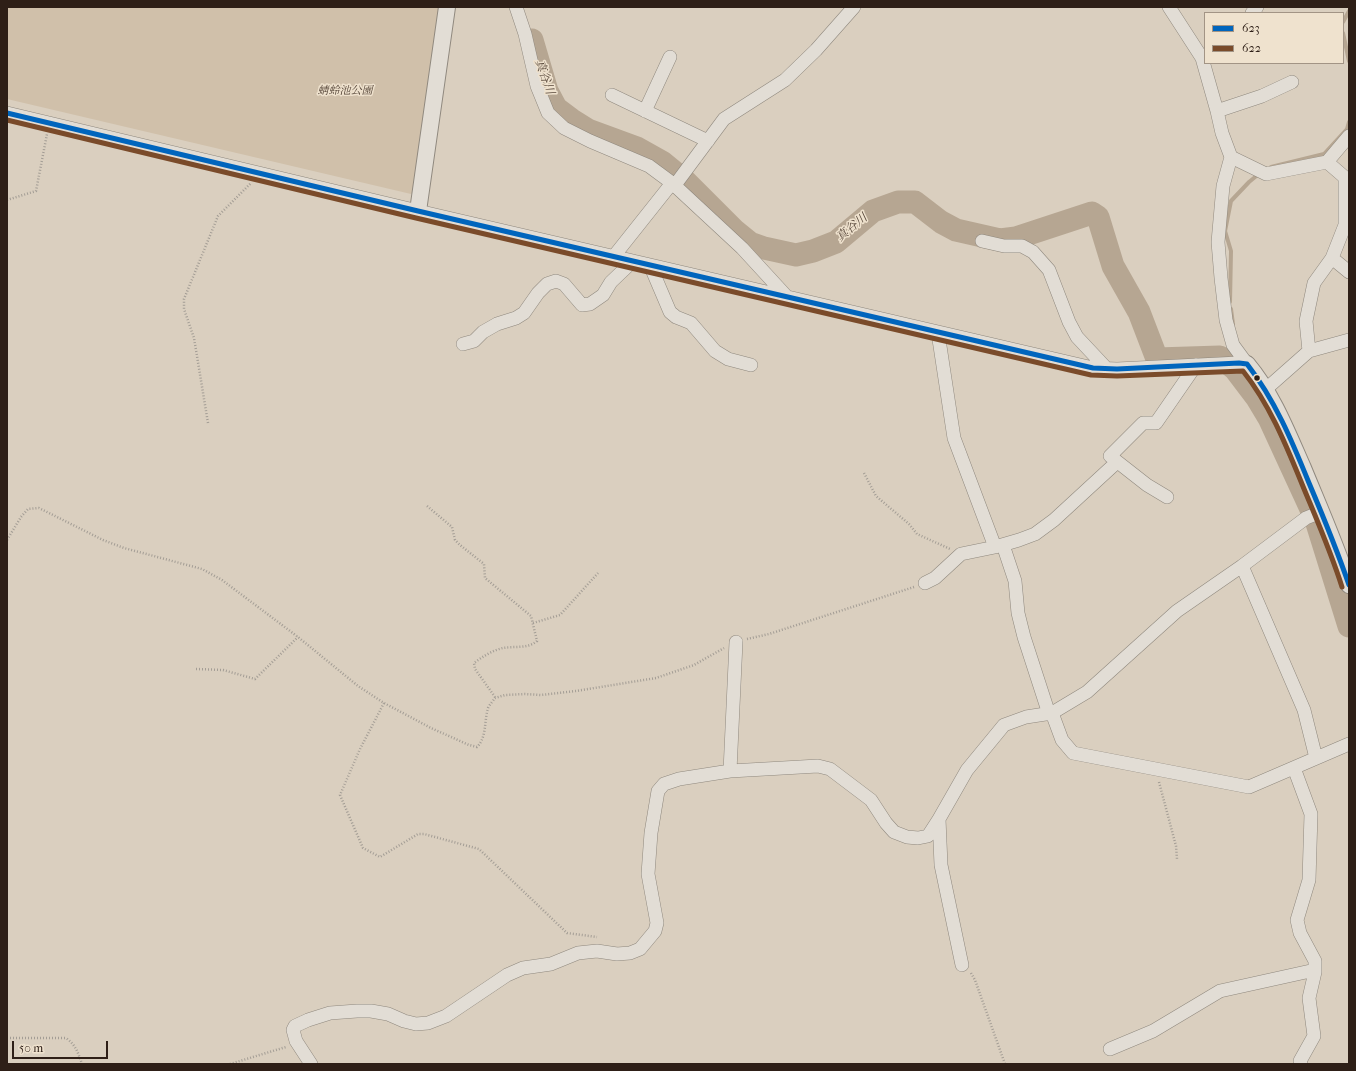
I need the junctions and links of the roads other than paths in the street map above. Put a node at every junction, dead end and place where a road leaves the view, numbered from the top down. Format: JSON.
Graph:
{"nodes":[{"id":1,"x":447,"y":7,"type":"edge"},
{"id":2,"x":516,"y":7,"type":"edge"},
{"id":3,"x":854,"y":7,"type":"edge"},
{"id":4,"x":1169,"y":7,"type":"edge"},
{"id":5,"x":670,"y":57,"type":"dead end"},
{"id":6,"x":1203,"y":57,"type":"edge"},
{"id":7,"x":1205,"y":64,"type":"edge"},
{"id":8,"x":1292,"y":82,"type":"dead end"},
{"id":9,"x":612,"y":95,"type":"dead end"},
{"id":10,"x":645,"y":111,"type":"junction"},
{"id":11,"x":1217,"y":111,"type":"junction"},
{"id":12,"x":7,"y":114,"type":"edge"},
{"id":13,"x":1349,"y":136,"type":"edge"},
{"id":14,"x":708,"y":141,"type":"junction"},
{"id":15,"x":1231,"y":157,"type":"junction"},
{"id":16,"x":1327,"y":162,"type":"junction"},
{"id":17,"x":1347,"y":179,"type":"edge"},
{"id":18,"x":673,"y":184,"type":"junction"},
{"id":19,"x":418,"y":211,"type":"junction"},
{"id":20,"x":982,"y":241,"type":"dead end"},
{"id":21,"x":614,"y":256,"type":"junction"},
{"id":22,"x":1332,"y":258,"type":"junction"},
{"id":23,"x":633,"y":261,"type":"junction"},
{"id":24,"x":650,"y":265,"type":"junction"},
{"id":25,"x":1349,"y":272,"type":"edge"},
{"id":26,"x":787,"y":297,"type":"junction"},
{"id":27,"x":938,"y":333,"type":"junction"},
{"id":28,"x":1349,"y":340,"type":"edge"},
{"id":29,"x":463,"y":344,"type":"dead end"},
{"id":30,"x":1309,"y":351,"type":"junction"},
{"id":31,"x":1243,"y":363,"type":"junction"},
{"id":32,"x":751,"y":365,"type":"dead end"},
{"id":33,"x":1196,"y":365,"type":"junction"},
{"id":34,"x":1107,"y":368,"type":"junction"},
{"id":35,"x":1266,"y":389,"type":"junction"},
{"id":36,"x":1117,"y":462,"type":"junction"},
{"id":37,"x":1167,"y":497,"type":"dead end"},
{"id":38,"x":1321,"y":512,"type":"junction"},
{"id":39,"x":999,"y":546,"type":"junction"},
{"id":40,"x":1242,"y":566,"type":"junction"},
{"id":41,"x":926,"y":583,"type":"road end"},
{"id":42,"x":1349,"y":584,"type":"edge"},
{"id":43,"x":736,"y":642,"type":"road end"},
{"id":44,"x":1050,"y":714,"type":"junction"},
{"id":45,"x":1349,"y":744,"type":"edge"},
{"id":46,"x":1316,"y":758,"type":"junction"},
{"id":47,"x":1294,"y":768,"type":"junction"},
{"id":48,"x":730,"y":771,"type":"junction"},
{"id":49,"x":939,"y":819,"type":"junction"},
{"id":50,"x":962,"y":965,"type":"road end"},
{"id":51,"x":1315,"y":970,"type":"junction"},
{"id":52,"x":1110,"y":1049,"type":"dead end"},
{"id":53,"x":311,"y":1064,"type":"edge"},
{"id":54,"x":1301,"y":1064,"type":"edge"}],
"edges":[{"from":1,"to":19,"type":"street"},
{"from":2,"to":18,"type":"street"},
{"from":3,"to":14,"type":"street"},
{"from":4,"to":6,"type":"street"},
{"from":5,"to":10,"type":"street"},
{"from":7,"to":11,"type":"street"},
{"from":8,"to":11,"type":"street"},
{"from":9,"to":10,"type":"street"},
{"from":10,"to":14,"type":"street"},
{"from":11,"to":15,"type":"street"},
{"from":12,"to":19,"type":"street"},
{"from":13,"to":16,"type":"street"},
{"from":14,"to":18,"type":"street"},
{"from":15,"to":16,"type":"street"},
{"from":15,"to":31,"type":"street"},
{"from":16,"to":17,"type":"street"},
{"from":17,"to":22,"type":"street"},
{"from":18,"to":21,"type":"street"},
{"from":18,"to":26,"type":"street"},
{"from":19,"to":21,"type":"street"},
{"from":20,"to":34,"type":"street"},
{"from":21,"to":23,"type":"street"},
{"from":22,"to":25,"type":"street"},
{"from":22,"to":30,"type":"street"},
{"from":23,"to":24,"type":"street"},
{"from":23,"to":29,"type":"street"},
{"from":24,"to":26,"type":"street"},
{"from":24,"to":32,"type":"street"},
{"from":26,"to":27,"type":"street"},
{"from":27,"to":34,"type":"street"},
{"from":27,"to":39,"type":"street"},
{"from":28,"to":30,"type":"street"},
{"from":30,"to":35,"type":"street"},
{"from":31,"to":33,"type":"street"},
{"from":31,"to":35,"type":"street"},
{"from":33,"to":34,"type":"street"},
{"from":33,"to":36,"type":"street"},
{"from":35,"to":38,"type":"street"},
{"from":36,"to":37,"type":"street"},
{"from":36,"to":39,"type":"street"},
{"from":38,"to":40,"type":"street"},
{"from":38,"to":42,"type":"street"},
{"from":39,"to":41,"type":"street"},
{"from":39,"to":44,"type":"street"},
{"from":40,"to":44,"type":"street"},
{"from":40,"to":46,"type":"street"},
{"from":43,"to":48,"type":"street"},
{"from":44,"to":47,"type":"street"},
{"from":44,"to":49,"type":"street"},
{"from":45,"to":46,"type":"street"},
{"from":46,"to":47,"type":"street"},
{"from":47,"to":51,"type":"street"},
{"from":48,"to":49,"type":"street"},
{"from":48,"to":53,"type":"street"},
{"from":49,"to":50,"type":"street"},
{"from":51,"to":52,"type":"street"},
{"from":51,"to":54,"type":"street"}]}
